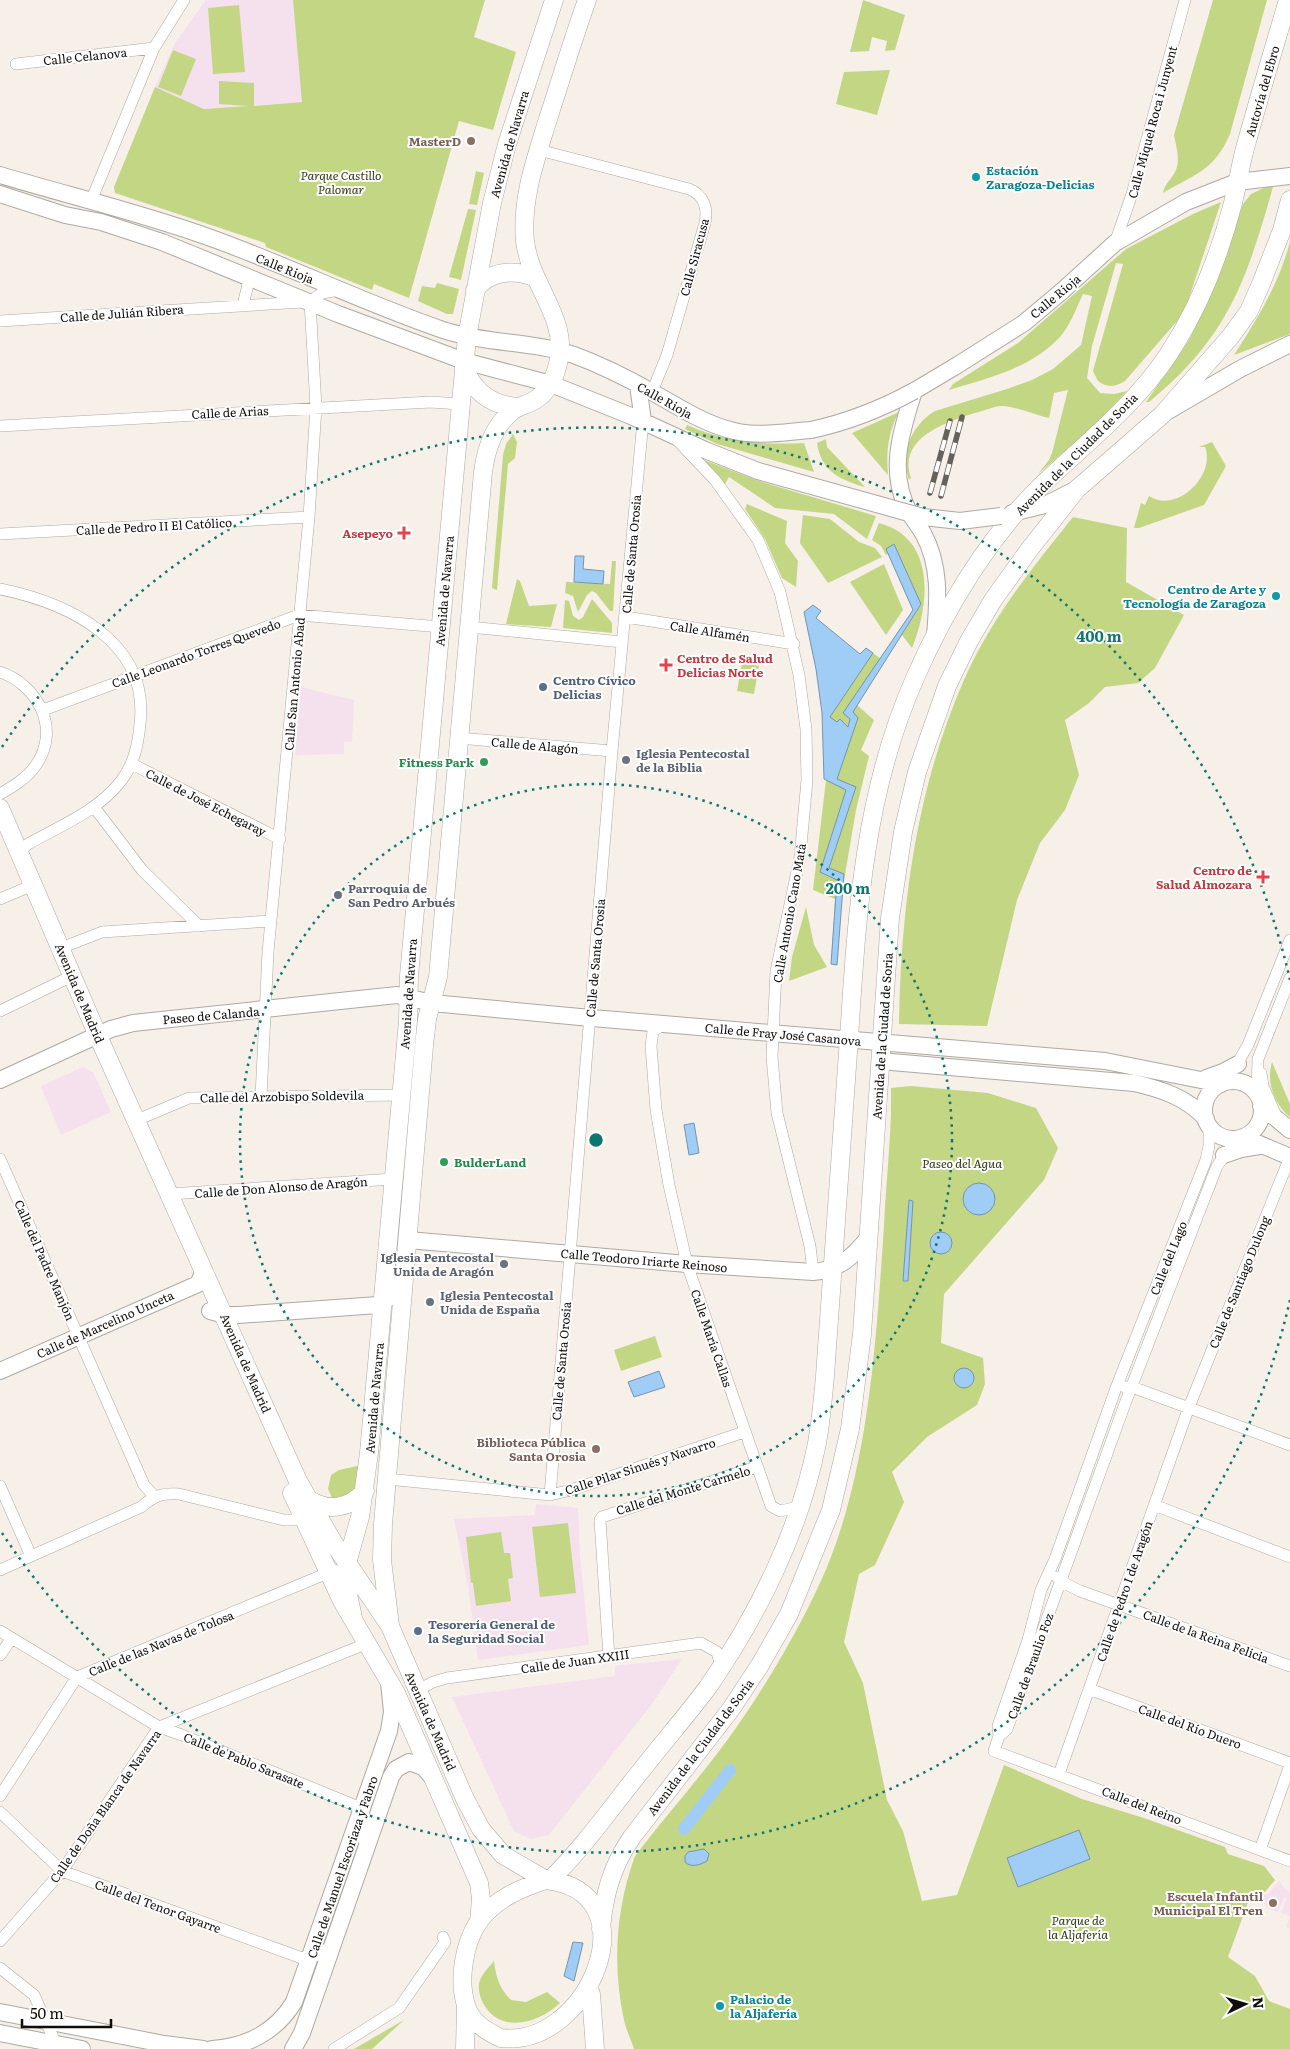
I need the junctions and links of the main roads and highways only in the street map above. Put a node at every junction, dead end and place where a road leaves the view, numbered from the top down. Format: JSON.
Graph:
{"nodes":[{"id":1,"x":554,"y":0,"type":"edge"},
{"id":2,"x":587,"y":0,"type":"edge"},
{"id":3,"x":1288,"y":0,"type":"edge"},
{"id":4,"x":0,"y":175,"type":"edge"},
{"id":5,"x":1290,"y":176,"type":"edge"},
{"id":6,"x":1237,"y":182,"type":"junction"},
{"id":7,"x":0,"y":194,"type":"edge"},
{"id":8,"x":1290,"y":200,"type":"edge"},
{"id":9,"x":91,"y":201,"type":"junction"},
{"id":10,"x":71,"y":216,"type":"junction"},
{"id":11,"x":101,"y":222,"type":"junction"},
{"id":12,"x":534,"y":277,"type":"junction"},
{"id":13,"x":475,"y":290,"type":"junction"},
{"id":14,"x":467,"y":337,"type":"junction"},
{"id":15,"x":1290,"y":344,"type":"edge"},
{"id":16,"x":560,"y":351,"type":"junction"},
{"id":17,"x":464,"y":365,"type":"junction"},
{"id":18,"x":551,"y":384,"type":"junction"},
{"id":19,"x":645,"y":388,"type":"junction"},
{"id":20,"x":914,"y":391,"type":"junction"},
{"id":21,"x":519,"y":407,"type":"junction"},
{"id":22,"x":1162,"y":415,"type":"junction"},
{"id":23,"x":642,"y":421,"type":"junction"},
{"id":24,"x":1077,"y":489,"type":"junction"},
{"id":25,"x":910,"y":514,"type":"junction"},
{"id":26,"x":1009,"y":514,"type":"junction"},
{"id":27,"x":934,"y":637,"type":"junction"},
{"id":28,"x":0,"y":808,"type":"edge"},
{"id":29,"x":0,"y":836,"type":"edge"},
{"id":30,"x":28,"y":887,"type":"junction"},
{"id":31,"x":68,"y":979,"type":"junction"},
{"id":32,"x":408,"y":998,"type":"junction"},
{"id":33,"x":432,"y":1003,"type":"junction"},
{"id":34,"x":93,"y":1038,"type":"junction"},
{"id":35,"x":849,"y":1039,"type":"junction"},
{"id":36,"x":882,"y":1042,"type":"junction"},
{"id":37,"x":880,"y":1061,"type":"junction"},
{"id":38,"x":1238,"y":1064,"type":"road end"},
{"id":39,"x":0,"y":1080,"type":"edge"},
{"id":40,"x":1196,"y":1080,"type":"junction"},
{"id":41,"x":1222,"y":1084,"type":"junction"},
{"id":42,"x":1259,"y":1100,"type":"junction"},
{"id":43,"x":1207,"y":1122,"type":"junction"},
{"id":44,"x":1284,"y":1126,"type":"edge"},
{"id":45,"x":1240,"y":1138,"type":"junction"},
{"id":46,"x":1266,"y":1145,"type":"junction"},
{"id":47,"x":1224,"y":1155,"type":"road end"},
{"id":48,"x":1290,"y":1157,"type":"edge"},
{"id":49,"x":868,"y":1238,"type":"junction"},
{"id":50,"x":408,"y":1240,"type":"junction"},
{"id":51,"x":832,"y":1269,"type":"junction"},
{"id":52,"x":201,"y":1277,"type":"junction"},
{"id":53,"x":404,"y":1278,"type":"junction"},
{"id":54,"x":383,"y":1303,"type":"junction"},
{"id":55,"x":217,"y":1313,"type":"junction"},
{"id":56,"x":0,"y":1371,"type":"edge"},
{"id":57,"x":364,"y":1491,"type":"junction"},
{"id":58,"x":308,"y":1499,"type":"junction"},
{"id":59,"x":303,"y":1517,"type":"junction"},
{"id":60,"x":347,"y":1563,"type":"junction"},
{"id":61,"x":353,"y":1618,"type":"junction"},
{"id":62,"x":390,"y":1626,"type":"junction"},
{"id":63,"x":389,"y":1679,"type":"junction"},
{"id":64,"x":435,"y":1780,"type":"junction"},
{"id":65,"x":548,"y":1880,"type":"junction"},
{"id":66,"x":479,"y":1922,"type":"junction"},
{"id":67,"x":601,"y":1929,"type":"junction"},
{"id":68,"x":591,"y":1994,"type":"junction"},
{"id":69,"x":466,"y":2006,"type":"junction"},
{"id":70,"x":0,"y":2012,"type":"edge"},
{"id":71,"x":0,"y":2033,"type":"edge"},
{"id":72,"x":521,"y":2046,"type":"edge"},
{"id":73,"x":166,"y":2047,"type":"edge"},
{"id":74,"x":82,"y":2049,"type":"edge"},
{"id":75,"x":203,"y":2049,"type":"edge"},
{"id":76,"x":212,"y":2049,"type":"edge"},
{"id":77,"x":293,"y":2049,"type":"edge"},
{"id":78,"x":465,"y":2049,"type":"edge"},
{"id":79,"x":595,"y":2049,"type":"edge"}],
"edges":[{"from":1,"to":13,"type":"main road","name":"Avenida de Navarra"},
{"from":2,"to":12,"type":"main road"},
{"from":3,"to":6,"type":"main road","name":"Autovía del Ebro"},
{"from":4,"to":9,"type":"main road","name":"Calle Rioja"},
{"from":5,"to":6,"type":"main road","name":"Calle Rioja"},
{"from":6,"to":20,"type":"main road","name":"Calle Rioja","bridge":true},
{"from":6,"to":26,"type":"main road","name":"Avenida de la Ciudad de Soria"},
{"from":7,"to":10,"type":"main road","name":"Calle Rioja"},
{"from":8,"to":22,"type":"main road","name":"Avenida de la Ciudad de Soria"},
{"from":9,"to":10,"type":"main road"},
{"from":9,"to":11,"type":"main road"},
{"from":9,"to":14,"type":"main road","name":"Calle Rioja"},
{"from":10,"to":11,"type":"main road","name":"Calle Rioja"},
{"from":11,"to":17,"type":"main road","name":"Calle Rioja"},
{"from":12,"to":13,"type":"main road"},
{"from":12,"to":16,"type":"main road"},
{"from":13,"to":14,"type":"main road","name":"Avenida de Navarra"},
{"from":14,"to":16,"type":"main road","name":"Calle Rioja"},
{"from":14,"to":17,"type":"main road","name":"Avenida de Navarra"},
{"from":15,"to":22,"type":"main road"},
{"from":16,"to":18,"type":"main road"},
{"from":16,"to":19,"type":"main road","name":"Calle Rioja"},
{"from":17,"to":18,"type":"main road","name":"Calle Rioja"},
{"from":17,"to":21,"type":"main road"},
{"from":17,"to":32,"type":"main road","name":"Avenida de Navarra"},
{"from":18,"to":21,"type":"main road","name":"Avenida de Navarra"},
{"from":18,"to":23,"type":"main road","name":"Calle Rioja"},
{"from":19,"to":20,"type":"main road","name":"Calle Rioja","bridge":true},
{"from":19,"to":23,"type":"main road"},
{"from":20,"to":25,"type":"main road","name":"Avenida de la Ciudad de Soria"},
{"from":21,"to":33,"type":"main road","name":"Avenida de Navarra"},
{"from":22,"to":24,"type":"main road","name":"Avenida de la Ciudad de Soria"},
{"from":23,"to":25,"type":"main road","name":"Calle Rioja","bridge":true},
{"from":24,"to":26,"type":"main road","name":"Calle Rioja"},
{"from":24,"to":36,"type":"main road","name":"Avenida de la Ciudad de Soria"},
{"from":25,"to":26,"type":"main road","name":"Calle Rioja","bridge":true},
{"from":25,"to":27,"type":"main road","name":"Avenida de la Ciudad de Soria","bridge":true},
{"from":26,"to":27,"type":"main road","name":"Avenida de la Ciudad de Soria"},
{"from":27,"to":35,"type":"main road","name":"Avenida de la Ciudad de Soria"},
{"from":28,"to":30,"type":"main road","name":"Avenida de Madrid"},
{"from":29,"to":30,"type":"main road","name":"Avenida de Madrid"},
{"from":30,"to":31,"type":"main road","name":"Avenida de Madrid"},
{"from":30,"to":31,"type":"main road","name":"Avenida de Madrid"},
{"from":31,"to":34,"type":"main road","name":"Avenida de Madrid"},
{"from":32,"to":33,"type":"main road","name":"Paseo de Calanda"},
{"from":32,"to":34,"type":"main road","name":"Paseo de Calanda"},
{"from":32,"to":54,"type":"main road","name":"Avenida de Navarra"},
{"from":33,"to":35,"type":"main road","name":"Calle de Fray José Casanova"},
{"from":33,"to":50,"type":"main road","name":"Avenida de Navarra"},
{"from":34,"to":39,"type":"main road","name":"Paseo de Calanda"},
{"from":34,"to":52,"type":"main road","name":"Avenida de Madrid"},
{"from":34,"to":52,"type":"main road","name":"Avenida de Madrid"},
{"from":35,"to":36,"type":"main road","name":"Calle de Fray José Casanova"},
{"from":35,"to":51,"type":"main road","name":"Avenida de la Ciudad de Soria"},
{"from":36,"to":37,"type":"main road","name":"Avenida de la Ciudad de Soria"},
{"from":36,"to":40,"type":"main road","name":"Calle de Fray José Casanova"},
{"from":37,"to":43,"type":"main road"},
{"from":37,"to":49,"type":"main road","name":"Avenida de la Ciudad de Soria"},
{"from":38,"to":40,"type":"main road"},
{"from":40,"to":41,"type":"main road","name":"Calle de Fray José Casanova"},
{"from":41,"to":42,"type":"main road"},
{"from":41,"to":43,"type":"main road"},
{"from":42,"to":44,"type":"main road"},
{"from":42,"to":45,"type":"main road"},
{"from":43,"to":45,"type":"main road"},
{"from":45,"to":46,"type":"main road"},
{"from":46,"to":47,"type":"main road"},
{"from":46,"to":48,"type":"main road"},
{"from":49,"to":51,"type":"main road","name":"Calle Teodoro Iriarte Reinoso"},
{"from":49,"to":67,"type":"main road","name":"Avenida de la Ciudad de Soria"},
{"from":50,"to":51,"type":"main road","name":"Calle Teodoro Iriarte Reinoso"},
{"from":50,"to":53,"type":"main road","name":"Avenida de Navarra"},
{"from":51,"to":65,"type":"main road","name":"Avenida de la Ciudad de Soria"},
{"from":52,"to":55,"type":"main road","name":"Avenida de Madrid"},
{"from":52,"to":56,"type":"main road","name":"Calle de Marcelino Unceta"},
{"from":53,"to":54,"type":"main road"},
{"from":53,"to":62,"type":"main road","name":"Avenida de Navarra"},
{"from":54,"to":55,"type":"main road"},
{"from":54,"to":57,"type":"main road","name":"Avenida de Navarra"},
{"from":55,"to":58,"type":"main road","name":"Avenida de Madrid"},
{"from":55,"to":59,"type":"main road","name":"Avenida de Madrid"},
{"from":57,"to":58,"type":"main road"},
{"from":57,"to":60,"type":"main road","name":"Avenida de Navarra"},
{"from":58,"to":59,"type":"main road"},
{"from":58,"to":60,"type":"main road","name":"Avenida de Madrid"},
{"from":59,"to":61,"type":"main road","name":"Avenida de Madrid"},
{"from":60,"to":61,"type":"main road","name":"Avenida de Navarra"},
{"from":60,"to":62,"type":"main road","name":"Avenida de Madrid"},
{"from":61,"to":63,"type":"main road","name":"Avenida de Madrid"},
{"from":62,"to":65,"type":"main road","name":"Avenida de Madrid"},
{"from":63,"to":64,"type":"main road","name":"Avenida de Madrid"},
{"from":63,"to":76,"type":"main road","name":"Calle de Manuel Escoriaza y Fabro"},
{"from":64,"to":66,"type":"main road","name":"Avenida de Madrid"},
{"from":64,"to":77,"type":"main road","name":"Calle de Manuel Escoriaza y Fabro"},
{"from":65,"to":66,"type":"main road"},
{"from":65,"to":67,"type":"main road"},
{"from":66,"to":69,"type":"main road"},
{"from":67,"to":68,"type":"main road"},
{"from":68,"to":72,"type":"main road"},
{"from":68,"to":79,"type":"main road"},
{"from":69,"to":72,"type":"main road"},
{"from":69,"to":78,"type":"main road"},
{"from":70,"to":73,"type":"main road"},
{"from":71,"to":74,"type":"main road"},
{"from":73,"to":75,"type":"main road"}]}
